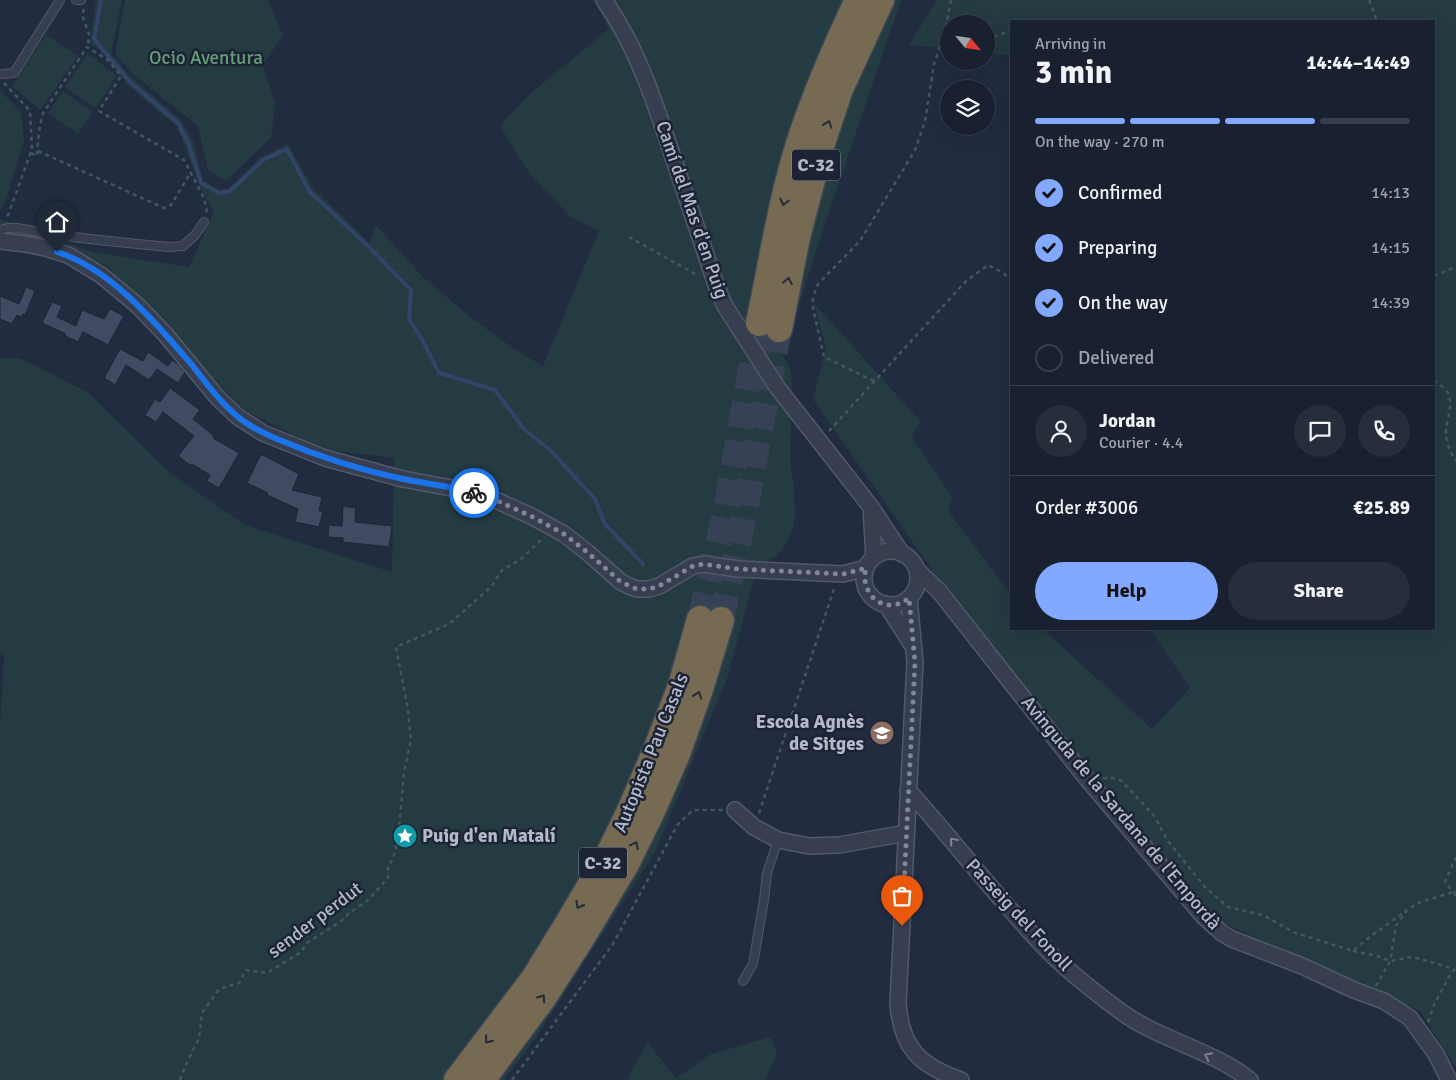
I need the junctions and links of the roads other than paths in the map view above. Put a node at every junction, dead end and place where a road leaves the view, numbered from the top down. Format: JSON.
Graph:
{"nodes":[{"id":1,"x":60,"y":0,"type":"edge"},
{"id":2,"x":76,"y":0,"type":"edge"},
{"id":3,"x":604,"y":0,"type":"edge"},
{"id":4,"x":848,"y":0,"type":"edge"},
{"id":5,"x":875,"y":2,"type":"edge"},
{"id":6,"x":82,"y":4,"type":"edge"},
{"id":7,"x":832,"y":56,"type":"junction"},
{"id":8,"x":2,"y":76,"type":"edge"},
{"id":9,"x":204,"y":222,"type":"road end"},
{"id":10,"x":1,"y":234,"type":"edge"},
{"id":11,"x":871,"y":507,"type":"junction"},
{"id":12,"x":902,"y":554,"type":"junction"},
{"id":13,"x":870,"y":563,"type":"junction"},
{"id":14,"x":917,"y":570,"type":"junction"},
{"id":15,"x":843,"y":574,"type":"junction"},
{"id":16,"x":865,"y":585,"type":"junction"},
{"id":17,"x":940,"y":591,"type":"junction"},
{"id":18,"x":912,"y":593,"type":"junction"},
{"id":19,"x":886,"y":604,"type":"junction"},
{"id":20,"x":914,"y":650,"type":"junction"},
{"id":21,"x":908,"y":790,"type":"junction"},
{"id":22,"x":735,"y":810,"type":"road end"},
{"id":23,"x":906,"y":833,"type":"junction"},
{"id":24,"x":778,"y":840,"type":"junction"},
{"id":25,"x":743,"y":981,"type":"dead end"},
{"id":26,"x":933,"y":1075,"type":"edge"},
{"id":27,"x":457,"y":1080,"type":"edge"},
{"id":28,"x":482,"y":1080,"type":"edge"},
{"id":29,"x":962,"y":1080,"type":"edge"},
{"id":30,"x":1250,"y":1080,"type":"edge"},
{"id":31,"x":1449,"y":1080,"type":"edge"}],
"edges":[{"from":1,"to":8,"type":"lane"},
{"from":2,"to":6,"type":"lane"},
{"from":3,"to":11,"type":"street","name":"Camí del Mas d'en Puig"},
{"from":4,"to":7,"type":"highway"},
{"from":5,"to":7,"type":"highway","number":"C-32"},
{"from":7,"to":5,"type":"highway","number":"C-32","one_way":true},
{"from":9,"to":10,"type":"lane"},
{"from":10,"to":15,"type":"street"},
{"from":11,"to":12,"type":"street","name":"Camí del Mas d'en Puig"},
{"from":11,"to":13,"type":"street"},
{"from":12,"to":13,"type":"street"},
{"from":12,"to":14,"type":"street"},
{"from":13,"to":15,"type":"street"},
{"from":13,"to":16,"type":"street"},
{"from":14,"to":17,"type":"street","name":"Avinguda de la Sardana de l'Empordà"},
{"from":14,"to":18,"type":"street"},
{"from":15,"to":16,"type":"street"},
{"from":16,"to":19,"type":"street"},
{"from":17,"to":18,"type":"street"},
{"from":17,"to":31,"type":"street","name":"Avinguda de la Sardana de l'Empordà"},
{"from":18,"to":19,"type":"street"},
{"from":18,"to":20,"type":"street"},
{"from":19,"to":20,"type":"street"},
{"from":20,"to":21,"type":"street"},
{"from":21,"to":23,"type":"street"},
{"from":30,"to":21,"type":"street","name":"Passeig del Fonoll","one_way":true},
{"from":22,"to":24,"type":"street"},
{"from":23,"to":24,"type":"street"},
{"from":23,"to":26,"type":"street"},
{"from":24,"to":25,"type":"lane"},
{"from":26,"to":29,"type":"street"},
{"from":28,"to":27,"type":"highway","name":"Autopista Pau Casals","number":"C-32","one_way":true}]}
